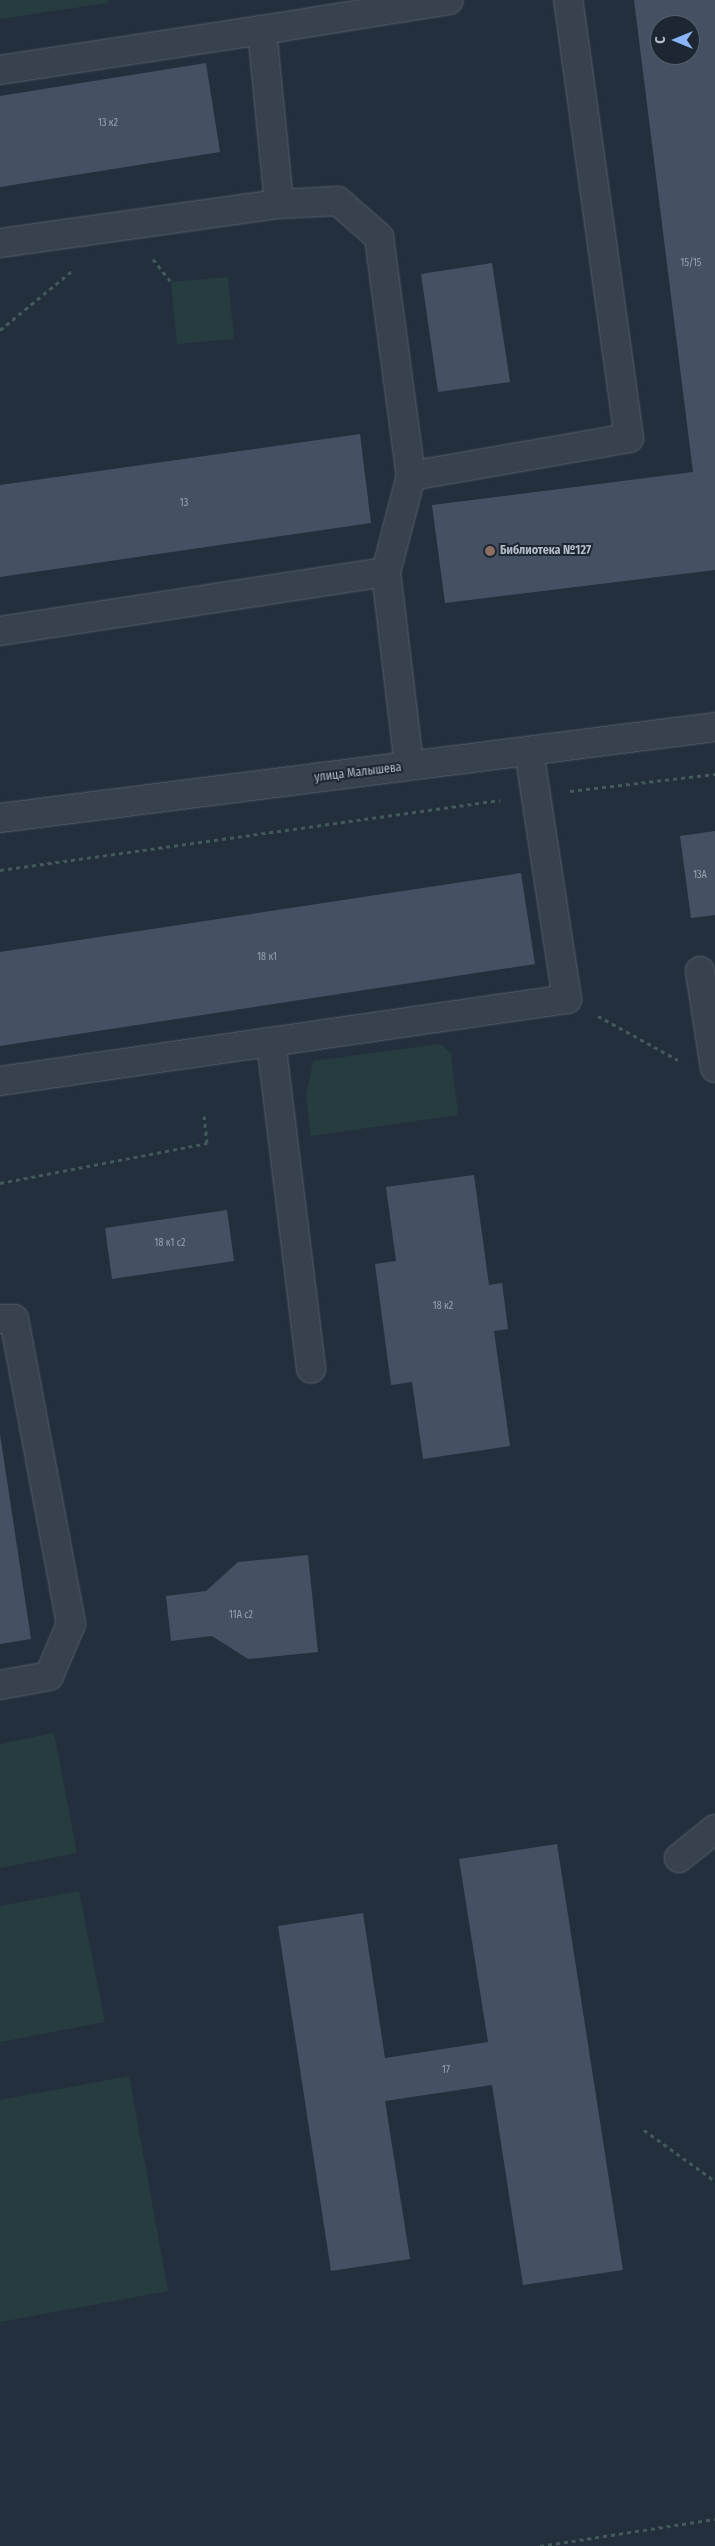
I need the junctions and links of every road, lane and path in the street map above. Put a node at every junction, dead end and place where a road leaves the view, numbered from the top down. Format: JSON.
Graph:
{"nodes":[{"id":1,"x":449,"y":0,"type":"edge"},
{"id":2,"x":568,"y":0,"type":"edge"},
{"id":3,"x":262,"y":30,"type":"junction"},
{"id":4,"x":0,"y":70,"type":"edge"},
{"id":5,"x":279,"y":204,"type":"junction"},
{"id":6,"x":0,"y":243,"type":"edge"},
{"id":7,"x":82,"y":263,"type":"dead end"},
{"id":8,"x":0,"y":330,"type":"edge"},
{"id":9,"x":411,"y":476,"type":"junction"},
{"id":10,"x":386,"y":572,"type":"junction"},
{"id":11,"x":0,"y":631,"type":"edge"},
{"id":12,"x":715,"y":727,"type":"edge"},
{"id":13,"x":529,"y":751,"type":"junction"},
{"id":14,"x":409,"y":766,"type":"junction"},
{"id":15,"x":715,"y":774,"type":"edge"},
{"id":16,"x":536,"y":795,"type":"junction"},
{"id":17,"x":0,"y":818,"type":"edge"},
{"id":18,"x":0,"y":870,"type":"edge"},
{"id":19,"x":700,"y":971,"type":"dead end"},
{"id":20,"x":566,"y":999,"type":"junction"},
{"id":21,"x":271,"y":1042,"type":"junction"},
{"id":22,"x":680,"y":1062,"type":"dead end"},
{"id":23,"x":715,"y":1068,"type":"edge"},
{"id":24,"x":0,"y":1081,"type":"edge"},
{"id":25,"x":204,"y":1116,"type":"dead end"},
{"id":26,"x":0,"y":1183,"type":"edge"},
{"id":27,"x":0,"y":1318,"type":"edge"},
{"id":28,"x":311,"y":1368,"type":"dead end"},
{"id":29,"x":0,"y":1685,"type":"edge"},
{"id":30,"x":715,"y":1829,"type":"edge"},
{"id":31,"x":679,"y":1858,"type":"dead end"},
{"id":32,"x":644,"y":2130,"type":"dead end"},
{"id":33,"x":715,"y":2181,"type":"edge"},
{"id":34,"x":715,"y":2519,"type":"edge"},
{"id":35,"x":540,"y":2546,"type":"edge"}],
"edges":[{"from":1,"to":3,"type":"street"},
{"from":2,"to":9,"type":"street"},
{"from":3,"to":4,"type":"street"},
{"from":3,"to":5,"type":"street"},
{"from":5,"to":6,"type":"street"},
{"from":5,"to":9,"type":"street"},
{"from":7,"to":8,"type":"path"},
{"from":9,"to":10,"type":"street"},
{"from":10,"to":11,"type":"street"},
{"from":10,"to":14,"type":"street"},
{"from":12,"to":13,"type":"street","name":"улица Малышева"},
{"from":13,"to":14,"type":"street","name":"улица Малышева"},
{"from":13,"to":16,"type":"street"},
{"from":14,"to":17,"type":"street","name":"улица Малышева"},
{"from":15,"to":16,"type":"path"},
{"from":16,"to":18,"type":"path"},
{"from":16,"to":20,"type":"street"},
{"from":19,"to":23,"type":"street"},
{"from":20,"to":21,"type":"street"},
{"from":20,"to":22,"type":"path"},
{"from":21,"to":24,"type":"street"},
{"from":21,"to":28,"type":"street"},
{"from":25,"to":26,"type":"path"},
{"from":27,"to":29,"type":"street"},
{"from":30,"to":31,"type":"street"},
{"from":32,"to":33,"type":"path"},
{"from":34,"to":35,"type":"path"}]}
